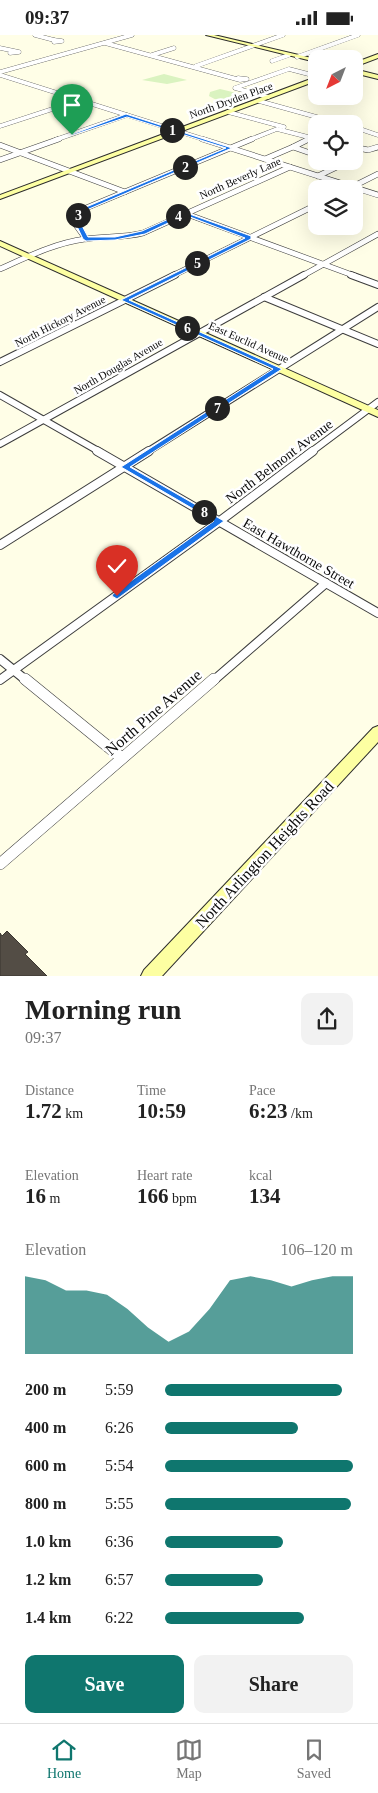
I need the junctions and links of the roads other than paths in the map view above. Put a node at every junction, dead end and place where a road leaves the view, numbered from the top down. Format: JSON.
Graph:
{"nodes":[{"id":1,"x":35,"y":35,"type":"edge"},
{"id":2,"x":115,"y":35,"type":"edge"},
{"id":3,"x":132,"y":35,"type":"edge"},
{"id":4,"x":208,"y":35,"type":"edge"},
{"id":5,"x":283,"y":35,"type":"edge"},
{"id":6,"x":358,"y":35,"type":"edge"},
{"id":7,"x":124,"y":37,"type":"junction"},
{"id":8,"x":54,"y":40,"type":"dead end"},
{"id":9,"x":105,"y":43,"type":"junction"},
{"id":10,"x":251,"y":45,"type":"junction"},
{"id":11,"x":0,"y":48,"type":"edge"},
{"id":12,"x":174,"y":48,"type":"dead end"},
{"id":13,"x":12,"y":52,"type":"dead end"},
{"id":14,"x":152,"y":55,"type":"junction"},
{"id":15,"x":288,"y":55,"type":"junction"},
{"id":16,"x":378,"y":56,"type":"edge"},
{"id":17,"x":297,"y":57,"type":"junction"},
{"id":18,"x":308,"y":59,"type":"edge"},
{"id":19,"x":272,"y":61,"type":"dead end"},
{"id":20,"x":363,"y":62,"type":"edge"},
{"id":21,"x":194,"y":67,"type":"junction"},
{"id":22,"x":363,"y":73,"type":"edge"},
{"id":23,"x":0,"y":74,"type":"edge"},
{"id":24,"x":308,"y":75,"type":"edge"},
{"id":25,"x":378,"y":77,"type":"edge"},
{"id":26,"x":238,"y":78,"type":"dead end"},
{"id":27,"x":308,"y":81,"type":"edge"},
{"id":28,"x":268,"y":97,"type":"junction"},
{"id":29,"x":80,"y":100,"type":"junction"},
{"id":30,"x":259,"y":101,"type":"junction"},
{"id":31,"x":228,"y":112,"type":"junction"},
{"id":32,"x":126,"y":115,"type":"junction"},
{"id":33,"x":310,"y":115,"type":"edge"},
{"id":34,"x":0,"y":126,"type":"edge"},
{"id":35,"x":363,"y":130,"type":"edge"},
{"id":36,"x":177,"y":131,"type":"junction"},
{"id":37,"x":308,"y":134,"type":"edge"},
{"id":38,"x":378,"y":135,"type":"edge"},
{"id":39,"x":0,"y":145,"type":"edge"},
{"id":40,"x":293,"y":147,"type":"junction"},
{"id":41,"x":378,"y":147,"type":"edge"},
{"id":42,"x":230,"y":148,"type":"junction"},
{"id":43,"x":363,"y":149,"type":"edge"},
{"id":44,"x":308,"y":152,"type":"edge"},
{"id":45,"x":21,"y":153,"type":"junction"},
{"id":46,"x":265,"y":159,"type":"junction"},
{"id":47,"x":0,"y":160,"type":"edge"},
{"id":48,"x":290,"y":167,"type":"junction"},
{"id":49,"x":330,"y":170,"type":"edge"},
{"id":50,"x":71,"y":171,"type":"junction"},
{"id":51,"x":378,"y":174,"type":"edge"},
{"id":52,"x":318,"y":176,"type":"junction"},
{"id":53,"x":329,"y":180,"type":"edge"},
{"id":54,"x":363,"y":182,"type":"edge"},
{"id":55,"x":125,"y":191,"type":"junction"},
{"id":56,"x":363,"y":191,"type":"edge"},
{"id":57,"x":378,"y":195,"type":"edge"},
{"id":58,"x":0,"y":197,"type":"edge"},
{"id":59,"x":308,"y":209,"type":"edge"},
{"id":60,"x":184,"y":213,"type":"junction"},
{"id":61,"x":377,"y":235,"type":"edge"},
{"id":62,"x":249,"y":237,"type":"junction"},
{"id":63,"x":86,"y":239,"type":"junction"},
{"id":64,"x":0,"y":243,"type":"edge"},
{"id":65,"x":29,"y":256,"type":"junction"},
{"id":66,"x":323,"y":265,"type":"junction"},
{"id":67,"x":0,"y":269,"type":"edge"},
{"id":68,"x":378,"y":285,"type":"edge"},
{"id":69,"x":264,"y":297,"type":"junction"},
{"id":70,"x":124,"y":300,"type":"junction"},
{"id":71,"x":378,"y":307,"type":"edge"},
{"id":72,"x":342,"y":329,"type":"junction"},
{"id":73,"x":198,"y":333,"type":"junction"},
{"id":74,"x":378,"y":344,"type":"edge"},
{"id":75,"x":0,"y":362,"type":"edge"},
{"id":76,"x":278,"y":369,"type":"junction"},
{"id":77,"x":0,"y":395,"type":"edge"},
{"id":78,"x":378,"y":403,"type":"edge"},
{"id":79,"x":373,"y":412,"type":"edge"},
{"id":80,"x":43,"y":420,"type":"junction"},
{"id":81,"x":0,"y":443,"type":"edge"},
{"id":82,"x":125,"y":467,"type":"junction"},
{"id":83,"x":220,"y":521,"type":"junction"},
{"id":84,"x":0,"y":545,"type":"edge"},
{"id":85,"x":326,"y":583,"type":"junction"},
{"id":86,"x":378,"y":613,"type":"edge"},
{"id":87,"x":0,"y":659,"type":"edge"},
{"id":88,"x":14,"y":670,"type":"junction"},
{"id":89,"x":0,"y":680,"type":"edge"},
{"id":90,"x":378,"y":732,"type":"edge"},
{"id":91,"x":122,"y":758,"type":"junction"},
{"id":92,"x":0,"y":864,"type":"edge"},
{"id":93,"x":150,"y":975,"type":"edge"}],
"edges":[{"from":1,"to":8,"type":"street"},
{"from":2,"to":7,"type":"street"},
{"from":3,"to":7,"type":"street"},
{"from":4,"to":10,"type":"street"},
{"from":5,"to":10,"type":"street"},
{"from":6,"to":17,"type":"street"},
{"from":7,"to":9,"type":"street"},
{"from":9,"to":14,"type":"street"},
{"from":9,"to":23,"type":"street"},
{"from":10,"to":15,"type":"main road"},
{"from":10,"to":21,"type":"street"},
{"from":11,"to":13,"type":"street"},
{"from":12,"to":14,"type":"street"},
{"from":14,"to":21,"type":"street"},
{"from":15,"to":17,"type":"main road"},
{"from":15,"to":19,"type":"street"},
{"from":16,"to":20,"type":"street"},
{"from":17,"to":18,"type":"street"},
{"from":21,"to":26,"type":"street"},
{"from":22,"to":25,"type":"street"},
{"from":23,"to":29,"type":"street"},
{"from":24,"to":28,"type":"street"},
{"from":27,"to":28,"type":"street","name":"North Dryden Place"},
{"from":28,"to":30,"type":"street","name":"North Dryden Place"},
{"from":29,"to":32,"type":"street"},
{"from":29,"to":34,"type":"street"},
{"from":30,"to":31,"type":"street","name":"North Dryden Place"},
{"from":30,"to":33,"type":"street"},
{"from":31,"to":36,"type":"street","name":"North Dryden Place"},
{"from":31,"to":37,"type":"street"},
{"from":32,"to":36,"type":"street"},
{"from":32,"to":45,"type":"street"},
{"from":35,"to":38,"type":"street"},
{"from":36,"to":42,"type":"street"},
{"from":36,"to":50,"type":"street","name":"North Dryden Place"},
{"from":39,"to":45,"type":"street"},
{"from":40,"to":42,"type":"street"},
{"from":40,"to":44,"type":"street"},
{"from":40,"to":46,"type":"street"},
{"from":41,"to":43,"type":"street"},
{"from":42,"to":46,"type":"street"},
{"from":42,"to":55,"type":"street"},
{"from":45,"to":47,"type":"street"},
{"from":45,"to":50,"type":"street"},
{"from":46,"to":48,"type":"street"},
{"from":48,"to":52,"type":"street"},
{"from":48,"to":60,"type":"street","name":"North Beverly Lane"},
{"from":49,"to":52,"type":"street"},
{"from":50,"to":55,"type":"street"},
{"from":50,"to":58,"type":"street","name":"North Dryden Place"},
{"from":51,"to":54,"type":"street"},
{"from":52,"to":53,"type":"street"},
{"from":55,"to":63,"type":"street"},
{"from":56,"to":57,"type":"street"},
{"from":59,"to":62,"type":"street","name":"North Hickory Avenue"},
{"from":60,"to":62,"type":"street"},
{"from":60,"to":63,"type":"street","name":"North Beverly Lane"},
{"from":61,"to":66,"type":"street","name":"North Douglas Avenue"},
{"from":62,"to":66,"type":"street"},
{"from":62,"to":70,"type":"street","name":"North Hickory Avenue"},
{"from":63,"to":65,"type":"street","name":"North Beverly Lane"},
{"from":64,"to":65,"type":"street","name":"East Euclid Avenue"},
{"from":65,"to":67,"type":"street","name":"North Beverly Lane"},
{"from":65,"to":70,"type":"street","name":"East Euclid Avenue"},
{"from":66,"to":68,"type":"street"},
{"from":66,"to":69,"type":"street","name":"North Douglas Avenue"},
{"from":69,"to":72,"type":"street"},
{"from":69,"to":73,"type":"street","name":"North Douglas Avenue"},
{"from":70,"to":73,"type":"street","name":"East Euclid Avenue"},
{"from":70,"to":75,"type":"street","name":"North Hickory Avenue"},
{"from":71,"to":72,"type":"street"},
{"from":72,"to":74,"type":"street"},
{"from":72,"to":76,"type":"street"},
{"from":73,"to":76,"type":"street","name":"East Euclid Avenue"},
{"from":73,"to":80,"type":"street","name":"North Douglas Avenue"},
{"from":76,"to":79,"type":"street","name":"East Euclid Avenue"},
{"from":76,"to":82,"type":"street"},
{"from":77,"to":80,"type":"street","name":"East Hawthorne Street"},
{"from":78,"to":79,"type":"street","name":"North Belmont Avenue"},
{"from":79,"to":83,"type":"street","name":"North Belmont Avenue"},
{"from":80,"to":81,"type":"street","name":"North Douglas Avenue"},
{"from":80,"to":82,"type":"street","name":"East Hawthorne Street"},
{"from":82,"to":83,"type":"street","name":"East Hawthorne Street"},
{"from":82,"to":84,"type":"street"},
{"from":83,"to":85,"type":"street","name":"East Hawthorne Street"},
{"from":83,"to":88,"type":"street","name":"North Belmont Avenue"},
{"from":85,"to":86,"type":"street","name":"East Hawthorne Street"},
{"from":85,"to":91,"type":"street","name":"North Pine Avenue"},
{"from":87,"to":88,"type":"street"},
{"from":88,"to":89,"type":"street","name":"North Belmont Avenue"},
{"from":88,"to":91,"type":"street"},
{"from":90,"to":93,"type":"street","name":"North Arlington Heights Road"},
{"from":91,"to":92,"type":"street","name":"North Pine Avenue"}]}
